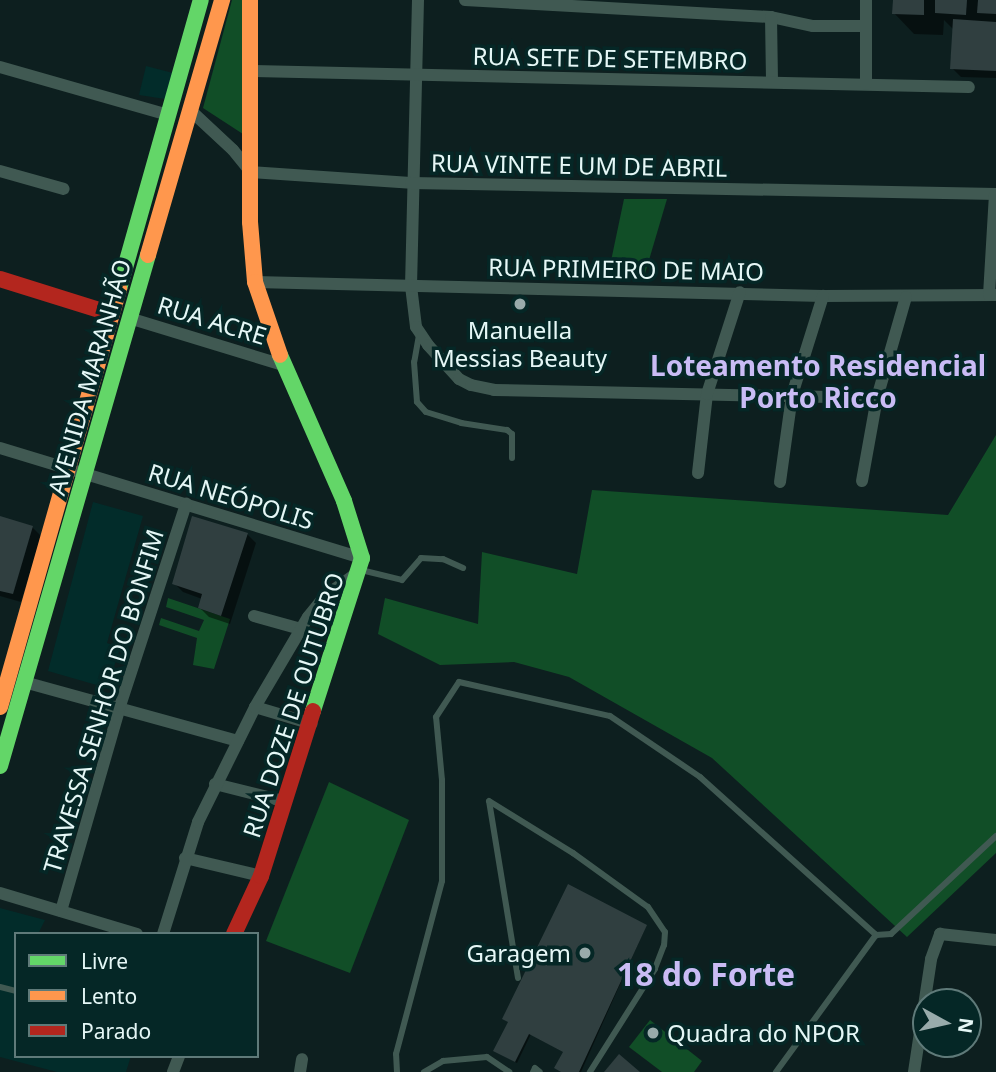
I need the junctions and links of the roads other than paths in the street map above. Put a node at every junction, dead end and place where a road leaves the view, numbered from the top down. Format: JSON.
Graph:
{"nodes":[{"id":1,"x":201,"y":0,"type":"edge"},
{"id":2,"x":222,"y":0,"type":"edge"},
{"id":3,"x":250,"y":0,"type":"edge"},
{"id":4,"x":418,"y":0,"type":"edge"},
{"id":5,"x":465,"y":0,"type":"edge"},
{"id":6,"x":866,"y":0,"type":"edge"},
{"id":7,"x":771,"y":17,"type":"junction"},
{"id":8,"x":866,"y":26,"type":"junction"},
{"id":9,"x":0,"y":67,"type":"edge"},
{"id":10,"x":250,"y":71,"type":"junction"},
{"id":11,"x":417,"y":76,"type":"junction"},
{"id":12,"x":772,"y":82,"type":"junction"},
{"id":13,"x":866,"y":84,"type":"junction"},
{"id":14,"x":969,"y":87,"type":"dead end"},
{"id":15,"x":189,"y":109,"type":"junction"},
{"id":16,"x":168,"y":115,"type":"junction"},
{"id":17,"x":0,"y":171,"type":"edge"},
{"id":18,"x":251,"y":172,"type":"junction"},
{"id":19,"x":411,"y":183,"type":"junction"},
{"id":20,"x":64,"y":189,"type":"dead end"},
{"id":21,"x":995,"y":194,"type":"edge"},
{"id":22,"x":255,"y":282,"type":"junction"},
{"id":23,"x":1,"y":283,"type":"edge"},
{"id":24,"x":411,"y":286,"type":"junction"},
{"id":25,"x":740,"y":292,"type":"junction"},
{"id":26,"x":993,"y":295,"type":"edge"},
{"id":27,"x":823,"y":296,"type":"junction"},
{"id":28,"x":906,"y":296,"type":"junction"},
{"id":29,"x":120,"y":316,"type":"junction"},
{"id":30,"x":418,"y":330,"type":"junction"},
{"id":31,"x":283,"y":365,"type":"junction"},
{"id":32,"x":707,"y":394,"type":"junction"},
{"id":33,"x":792,"y":395,"type":"junction"},
{"id":34,"x":877,"y":398,"type":"junction"},
{"id":35,"x":0,"y":449,"type":"edge"},
{"id":36,"x":512,"y":458,"type":"dead end"},
{"id":37,"x":68,"y":468,"type":"junction"},
{"id":38,"x":698,"y":473,"type":"dead end"},
{"id":39,"x":86,"y":474,"type":"junction"},
{"id":40,"x":862,"y":481,"type":"dead end"},
{"id":41,"x":780,"y":482,"type":"dead end"},
{"id":42,"x":186,"y":504,"type":"junction"},
{"id":43,"x":362,"y":564,"type":"junction"},
{"id":44,"x":463,"y":568,"type":"dead end"},
{"id":45,"x":254,"y":616,"type":"dead end"},
{"id":46,"x":301,"y":629,"type":"junction"},
{"id":47,"x":11,"y":677,"type":"edge"},
{"id":48,"x":120,"y":706,"type":"junction"},
{"id":49,"x":0,"y":707,"type":"edge"},
{"id":50,"x":255,"y":707,"type":"junction"},
{"id":51,"x":312,"y":723,"type":"junction"},
{"id":52,"x":238,"y":741,"type":"junction"},
{"id":53,"x":0,"y":766,"type":"edge"},
{"id":54,"x":215,"y":784,"type":"junction"},
{"id":55,"x":283,"y":800,"type":"junction"},
{"id":56,"x":996,"y":836,"type":"edge"},
{"id":57,"x":185,"y":858,"type":"junction"},
{"id":58,"x":261,"y":876,"type":"junction"},
{"id":59,"x":0,"y":893,"type":"edge"},
{"id":60,"x":61,"y":911,"type":"junction"},
{"id":61,"x":130,"y":932,"type":"edge"},
{"id":62,"x":164,"y":932,"type":"edge"},
{"id":63,"x":235,"y":932,"type":"edge"},
{"id":64,"x":876,"y":935,"type":"junction"},
{"id":65,"x":996,"y":940,"type":"edge"},
{"id":66,"x":518,"y":978,"type":"dead end"},
{"id":67,"x":397,"y":1072,"type":"edge"},
{"id":68,"x":424,"y":1072,"type":"edge"},
{"id":69,"x":509,"y":1072,"type":"edge"},
{"id":70,"x":533,"y":1072,"type":"edge"},
{"id":71,"x":541,"y":1072,"type":"edge"},
{"id":72,"x":590,"y":1072,"type":"edge"},
{"id":73,"x":776,"y":1072,"type":"edge"},
{"id":74,"x":914,"y":1072,"type":"edge"}],
"edges":[{"from":1,"to":16,"type":"main road","name":"AVENIDA MARANHÃO"},
{"from":2,"to":15,"type":"main road","name":"AVENIDA MARANHÃO"},
{"from":3,"to":10,"type":"main road","name":"RUA DOZE DE OUTUBRO"},
{"from":4,"to":11,"type":"street"},
{"from":5,"to":7,"type":"street"},
{"from":6,"to":8,"type":"street"},
{"from":7,"to":8,"type":"street"},
{"from":7,"to":12,"type":"street"},
{"from":8,"to":13,"type":"street"},
{"from":9,"to":16,"type":"street"},
{"from":10,"to":11,"type":"street","name":"RUA SETE DE SETEMBRO"},
{"from":10,"to":18,"type":"main road","name":"RUA DOZE DE OUTUBRO"},
{"from":11,"to":12,"type":"street","name":"RUA SETE DE SETEMBRO"},
{"from":11,"to":19,"type":"street"},
{"from":12,"to":13,"type":"street","name":"RUA SETE DE SETEMBRO"},
{"from":13,"to":14,"type":"street","name":"RUA SETE DE SETEMBRO"},
{"from":15,"to":18,"type":"street"},
{"from":15,"to":29,"type":"main road","name":"AVENIDA MARANHÃO"},
{"from":16,"to":29,"type":"main road","name":"AVENIDA MARANHÃO"},
{"from":17,"to":20,"type":"street"},
{"from":18,"to":19,"type":"street","name":"RUA VINTE E UM DE ABRIL"},
{"from":18,"to":22,"type":"main road","name":"RUA DOZE DE OUTUBRO"},
{"from":19,"to":21,"type":"street","name":"RUA VINTE E UM DE ABRIL"},
{"from":19,"to":24,"type":"street"},
{"from":21,"to":26,"type":"street"},
{"from":22,"to":24,"type":"street","name":"RUA PRIMEIRO DE MAIO"},
{"from":22,"to":31,"type":"main road","name":"RUA DOZE DE OUTUBRO"},
{"from":23,"to":29,"type":"main road","name":"RUA ACRE"},
{"from":24,"to":25,"type":"street","name":"RUA PRIMEIRO DE MAIO"},
{"from":24,"to":30,"type":"street"},
{"from":25,"to":27,"type":"street","name":"RUA PRIMEIRO DE MAIO"},
{"from":25,"to":32,"type":"street"},
{"from":26,"to":28,"type":"street","name":"RUA PRIMEIRO DE MAIO"},
{"from":27,"to":28,"type":"street","name":"RUA PRIMEIRO DE MAIO"},
{"from":27,"to":33,"type":"street"},
{"from":28,"to":34,"type":"street"},
{"from":29,"to":31,"type":"street","name":"RUA ACRE"},
{"from":29,"to":37,"type":"main road","name":"AVENIDA MARANHÃO"},
{"from":29,"to":39,"type":"main road","name":"AVENIDA MARANHÃO"},
{"from":30,"to":32,"type":"street"},
{"from":30,"to":36,"type":"lane"},
{"from":31,"to":43,"type":"main road","name":"RUA DOZE DE OUTUBRO"},
{"from":32,"to":33,"type":"street"},
{"from":32,"to":38,"type":"street"},
{"from":33,"to":34,"type":"street"},
{"from":33,"to":41,"type":"street"},
{"from":34,"to":40,"type":"street"},
{"from":35,"to":37,"type":"street"},
{"from":37,"to":39,"type":"street","name":"RUA NEÓPOLIS"},
{"from":37,"to":47,"type":"main road","name":"AVENIDA MARANHÃO"},
{"from":39,"to":42,"type":"street","name":"RUA NEÓPOLIS"},
{"from":39,"to":47,"type":"main road","name":"AVENIDA MARANHÃO"},
{"from":42,"to":43,"type":"street","name":"RUA NEÓPOLIS"},
{"from":42,"to":48,"type":"street","name":"TRAVESSA SENHOR DO BONFIM"},
{"from":43,"to":44,"type":"lane"},
{"from":43,"to":46,"type":"street"},
{"from":43,"to":51,"type":"main road","name":"RUA DOZE DE OUTUBRO"},
{"from":45,"to":46,"type":"street"},
{"from":46,"to":50,"type":"street"},
{"from":47,"to":48,"type":"street"},
{"from":47,"to":49,"type":"main road","name":"AVENIDA MARANHÃO"},
{"from":47,"to":53,"type":"main road","name":"AVENIDA MARANHÃO"},
{"from":48,"to":52,"type":"street"},
{"from":48,"to":60,"type":"street","name":"TRAVESSA SENHOR DO BONFIM"},
{"from":50,"to":51,"type":"street"},
{"from":50,"to":52,"type":"street"},
{"from":51,"to":55,"type":"main road","name":"RUA DOZE DE OUTUBRO"},
{"from":52,"to":54,"type":"street"},
{"from":54,"to":55,"type":"street"},
{"from":54,"to":57,"type":"street"},
{"from":55,"to":58,"type":"main road","name":"RUA DOZE DE OUTUBRO"},
{"from":56,"to":64,"type":"lane"},
{"from":57,"to":58,"type":"street"},
{"from":57,"to":62,"type":"street"},
{"from":58,"to":63,"type":"main road","name":"RUA DOZE DE OUTUBRO"},
{"from":59,"to":60,"type":"street"},
{"from":60,"to":61,"type":"street"},
{"from":64,"to":67,"type":"lane"},
{"from":64,"to":73,"type":"lane"},
{"from":65,"to":74,"type":"street"},
{"from":66,"to":72,"type":"lane"},
{"from":68,"to":69,"type":"lane"},
{"from":70,"to":71,"type":"lane"}]}
